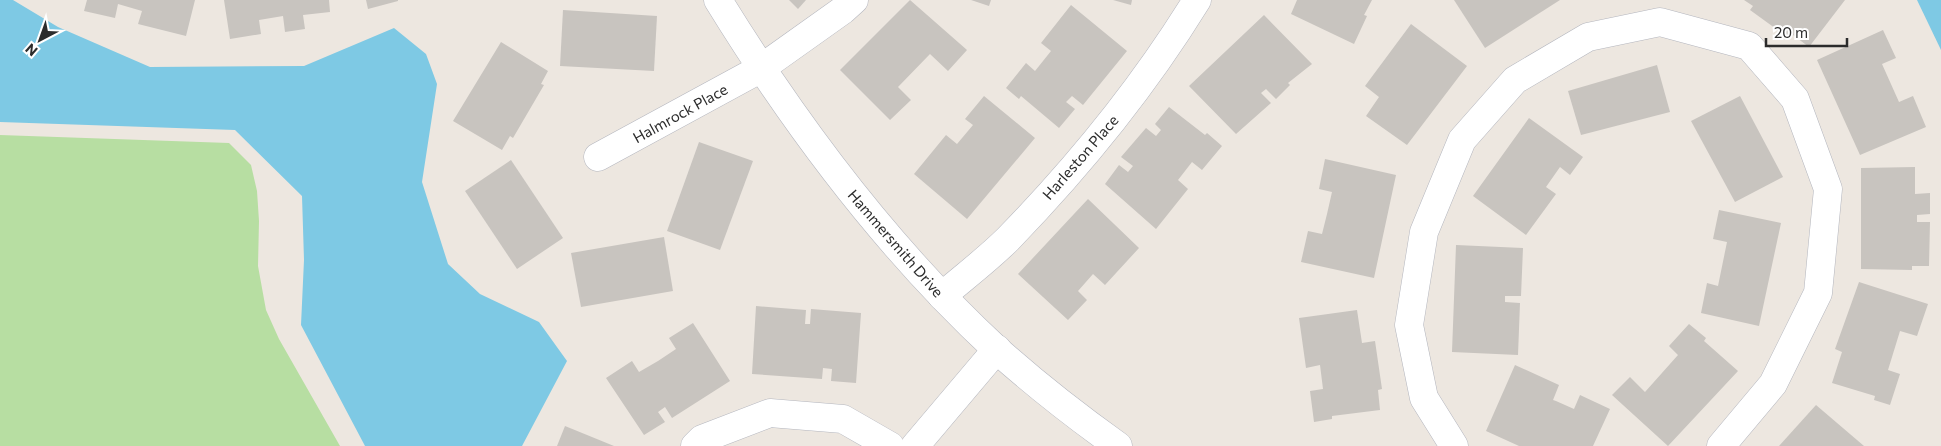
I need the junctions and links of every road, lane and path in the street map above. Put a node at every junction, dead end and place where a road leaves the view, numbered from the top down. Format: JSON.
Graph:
{"nodes":[{"id":1,"x":718,"y":0,"type":"edge"},
{"id":2,"x":854,"y":0,"type":"edge"},
{"id":3,"x":1197,"y":0,"type":"edge"},
{"id":4,"x":760,"y":69,"type":"junction"},
{"id":5,"x":598,"y":157,"type":"dead end"},
{"id":6,"x":942,"y":296,"type":"junction"},
{"id":7,"x":997,"y":349,"type":"junction"},
{"id":8,"x":695,"y":446,"type":"edge"},
{"id":9,"x":890,"y":446,"type":"edge"},
{"id":10,"x":915,"y":446,"type":"edge"},
{"id":11,"x":1118,"y":446,"type":"edge"},
{"id":12,"x":1454,"y":446,"type":"edge"},
{"id":13,"x":1721,"y":446,"type":"edge"}],
"edges":[{"from":1,"to":4,"type":"street","name":"Hammersmith Drive"},
{"from":2,"to":4,"type":"street","name":"Halmrock Place"},
{"from":3,"to":6,"type":"street","name":"Harleston Place"},
{"from":4,"to":5,"type":"street","name":"Halmrock Place"},
{"from":4,"to":6,"type":"street","name":"Hammersmith Drive"},
{"from":6,"to":7,"type":"street","name":"Hammersmith Drive"},
{"from":7,"to":10,"type":"street"},
{"from":7,"to":11,"type":"street","name":"Hammersmith Drive"},
{"from":8,"to":9,"type":"street"},
{"from":12,"to":13,"type":"street"}]}
